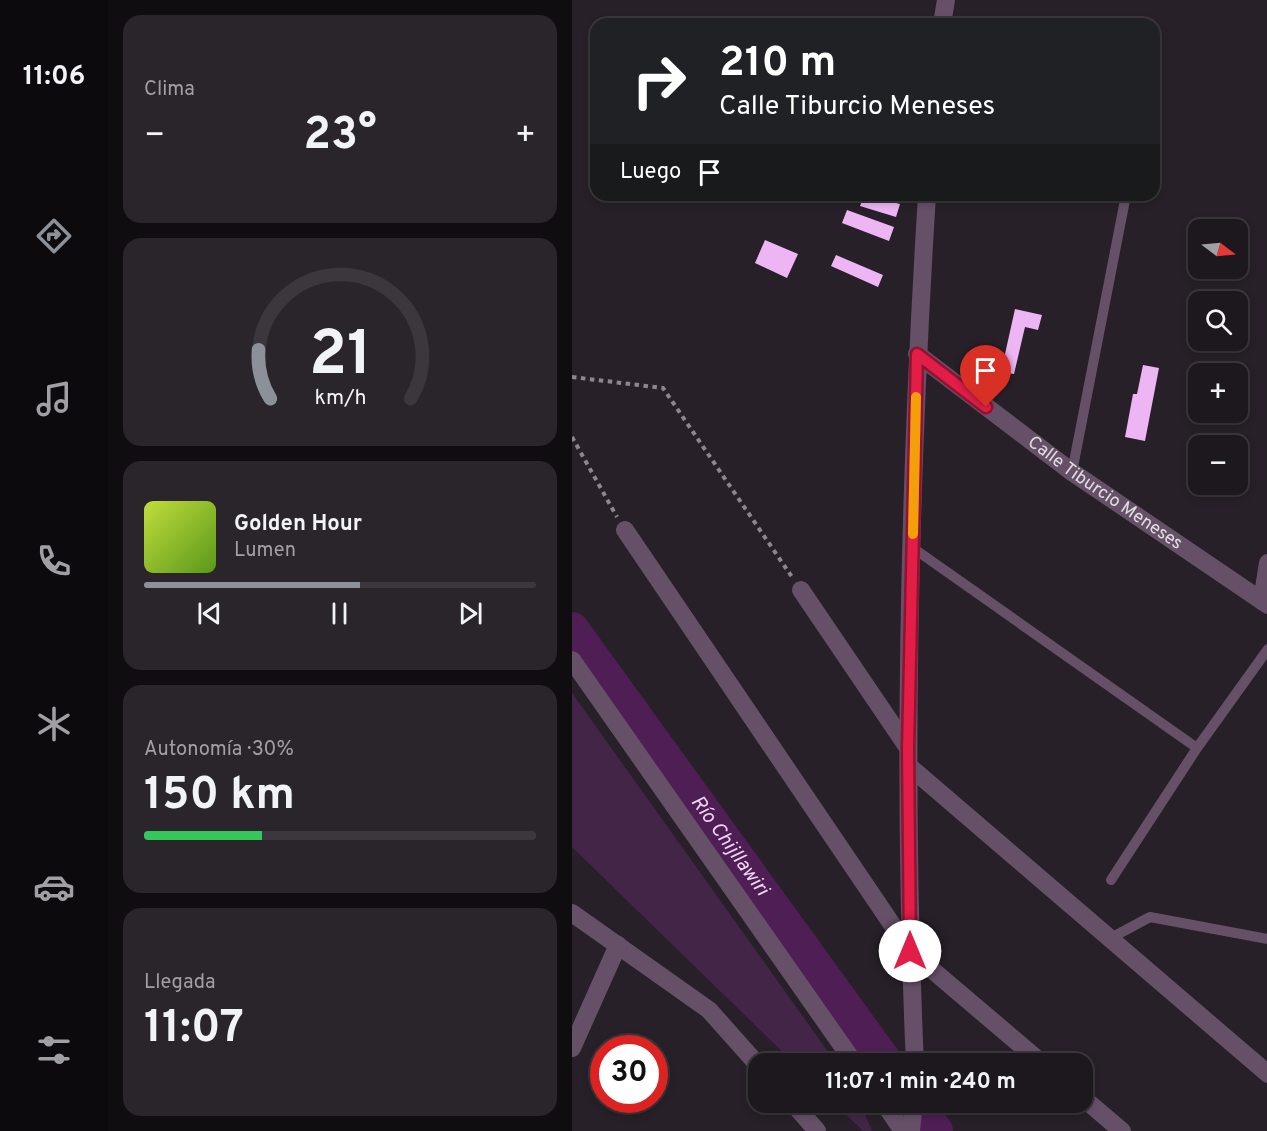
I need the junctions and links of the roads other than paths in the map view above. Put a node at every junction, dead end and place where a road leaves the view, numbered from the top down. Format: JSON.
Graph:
{"nodes":[{"id":1,"x":946,"y":0,"type":"edge"},
{"id":2,"x":943,"y":18,"type":"edge"},
{"id":3,"x":927,"y":201,"type":"edge"},
{"id":4,"x":1125,"y":201,"type":"edge"},
{"id":5,"x":917,"y":354,"type":"junction"},
{"id":6,"x":1072,"y":472,"type":"junction"},
{"id":7,"x":625,"y":530,"type":"road end"},
{"id":8,"x":912,"y":548,"type":"junction"},
{"id":9,"x":1268,"y":563,"type":"edge"},
{"id":10,"x":801,"y":590,"type":"road end"},
{"id":11,"x":1265,"y":603,"type":"edge"},
{"id":12,"x":1268,"y":649,"type":"edge"},
{"id":13,"x":572,"y":660,"type":"edge"},
{"id":14,"x":908,"y":748,"type":"junction"},
{"id":15,"x":1197,"y":748,"type":"junction"},
{"id":16,"x":910,"y":767,"type":"junction"},
{"id":17,"x":1111,"y":880,"type":"dead end"},
{"id":18,"x":572,"y":913,"type":"edge"},
{"id":19,"x":1109,"y":939,"type":"junction"},
{"id":20,"x":1268,"y":939,"type":"edge"},
{"id":21,"x":618,"y":945,"type":"junction"},
{"id":22,"x":910,"y":951,"type":"junction"},
{"id":23,"x":572,"y":1048,"type":"edge"},
{"id":24,"x":847,"y":1053,"type":"edge"},
{"id":25,"x":915,"y":1053,"type":"edge"},
{"id":26,"x":1030,"y":1053,"type":"edge"},
{"id":27,"x":748,"y":1054,"type":"edge"},
{"id":28,"x":1268,"y":1074,"type":"edge"},
{"id":29,"x":1093,"y":1106,"type":"edge"},
{"id":30,"x":801,"y":1113,"type":"edge"},
{"id":31,"x":893,"y":1113,"type":"edge"},
{"id":32,"x":912,"y":1113,"type":"edge"},
{"id":33,"x":908,"y":1130,"type":"edge"},
{"id":34,"x":817,"y":1131,"type":"edge"},
{"id":35,"x":1122,"y":1131,"type":"edge"}],
"edges":[{"from":1,"to":2,"type":"street"},
{"from":3,"to":5,"type":"street"},
{"from":4,"to":6,"type":"lane"},
{"from":5,"to":6,"type":"street","name":"Calle Tiburcio Meneses"},
{"from":5,"to":8,"type":"street"},
{"from":6,"to":11,"type":"street","name":"Calle Tiburcio Meneses"},
{"from":7,"to":22,"type":"street"},
{"from":8,"to":14,"type":"street"},
{"from":8,"to":15,"type":"lane"},
{"from":9,"to":11,"type":"street"},
{"from":10,"to":14,"type":"street"},
{"from":12,"to":15,"type":"lane"},
{"from":13,"to":24,"type":"street"},
{"from":14,"to":16,"type":"street"},
{"from":15,"to":17,"type":"lane"},
{"from":16,"to":19,"type":"street"},
{"from":16,"to":22,"type":"street"},
{"from":18,"to":21,"type":"street"},
{"from":19,"to":20,"type":"lane"},
{"from":19,"to":28,"type":"street"},
{"from":21,"to":23,"type":"street"},
{"from":21,"to":27,"type":"street"},
{"from":22,"to":25,"type":"street"},
{"from":22,"to":26,"type":"street"},
{"from":29,"to":35,"type":"street"},
{"from":30,"to":34,"type":"street"},
{"from":31,"to":33,"type":"street"},
{"from":32,"to":33,"type":"street"}]}
